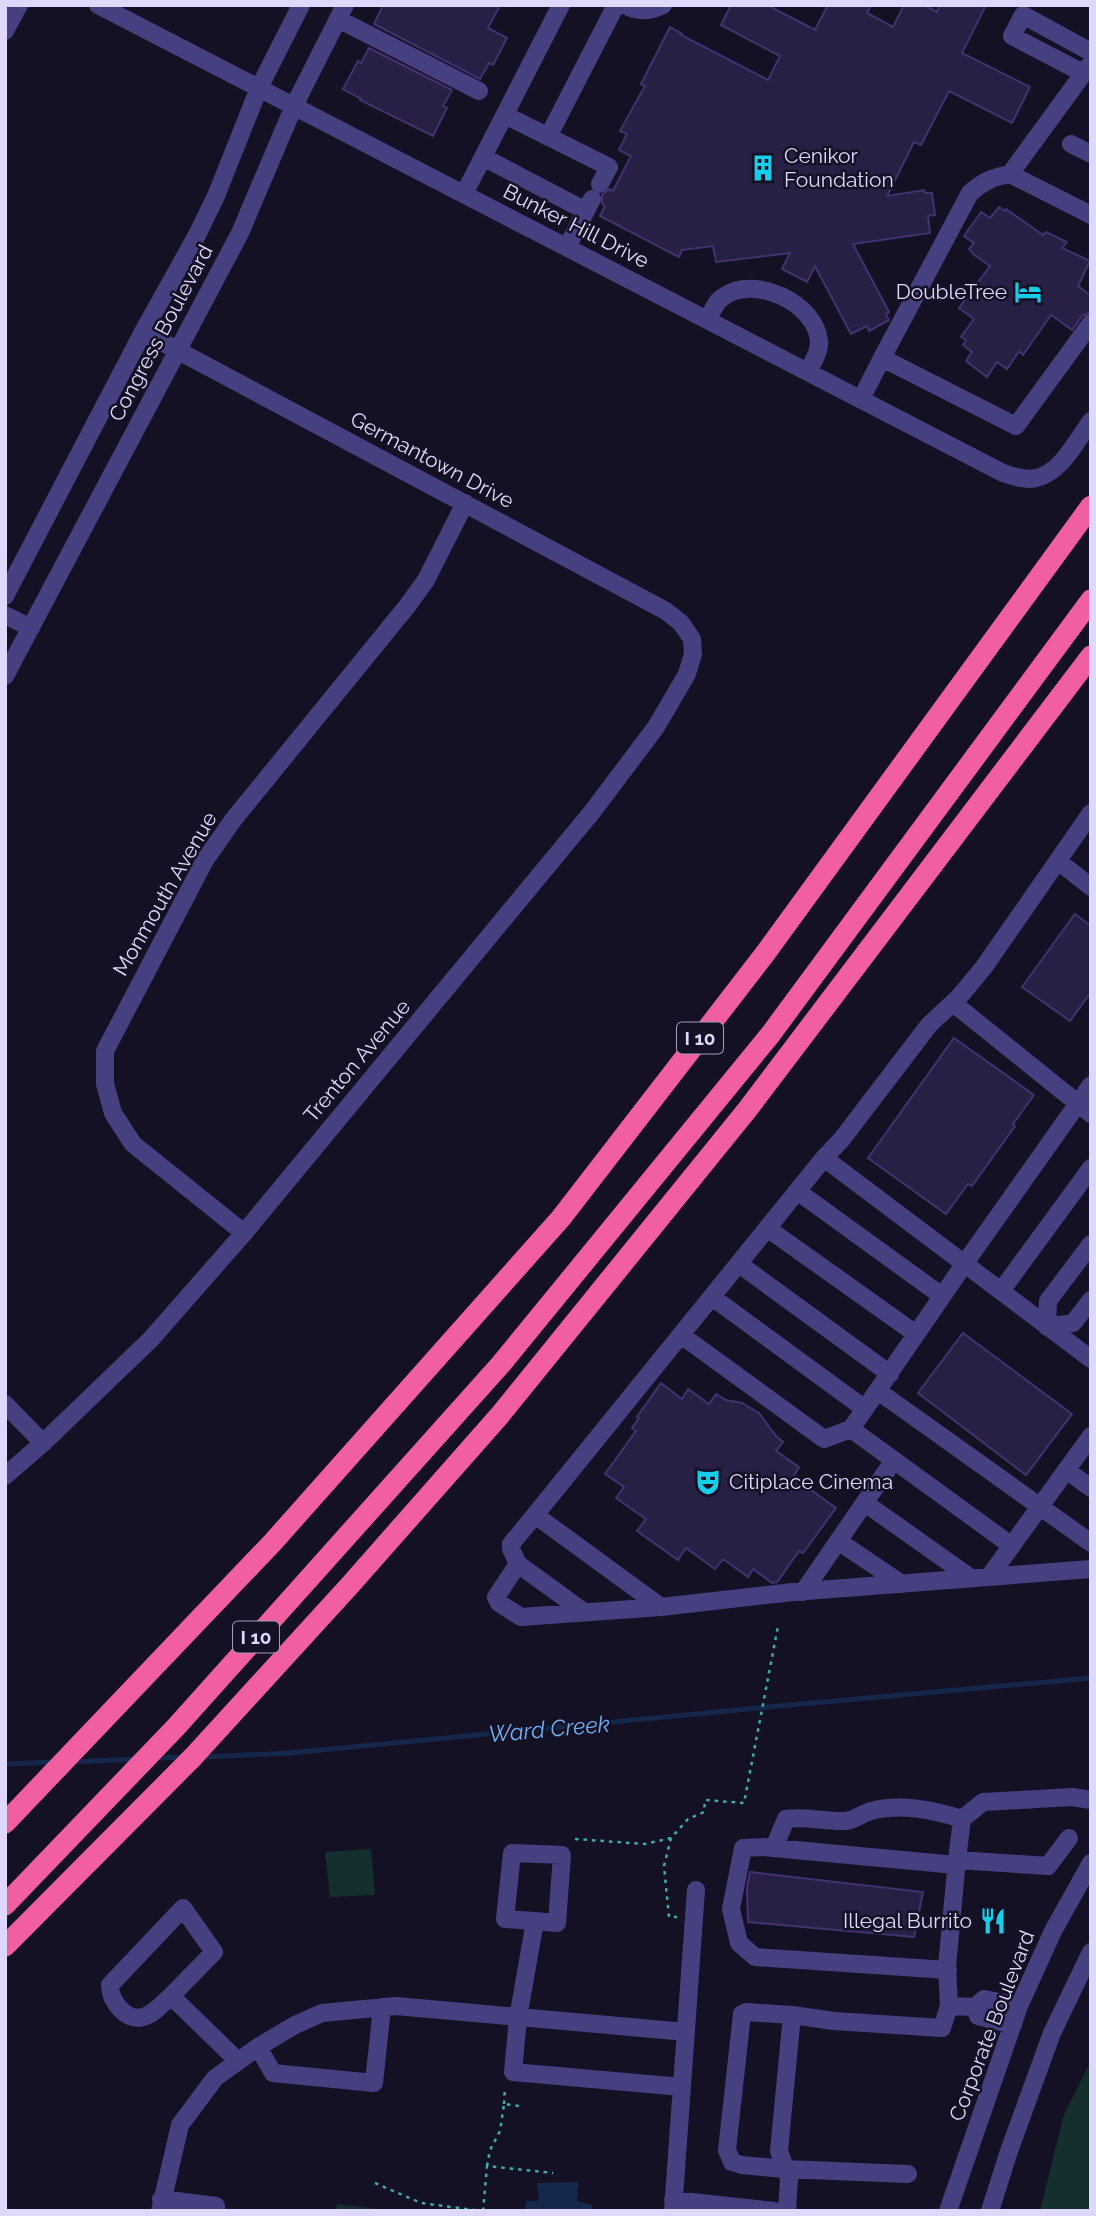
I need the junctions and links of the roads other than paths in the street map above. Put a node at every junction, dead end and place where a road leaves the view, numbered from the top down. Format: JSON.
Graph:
{"nodes":[{"id":1,"x":19,"y":5,"type":"edge"},
{"id":2,"x":97,"y":5,"type":"edge"},
{"id":3,"x":301,"y":5,"type":"edge"},
{"id":4,"x":561,"y":5,"type":"edge"},
{"id":5,"x":617,"y":5,"type":"edge"},
{"id":6,"x":624,"y":5,"type":"edge"},
{"id":7,"x":663,"y":5,"type":"edge"},
{"id":8,"x":341,"y":12,"type":"edge"},
{"id":9,"x":5,"y":32,"type":"edge"},
{"id":10,"x":1091,"y":52,"type":"edge"},
{"id":11,"x":1087,"y":68,"type":"edge"},
{"id":12,"x":259,"y":88,"type":"junction"},
{"id":13,"x":479,"y":91,"type":"dead end"},
{"id":14,"x":294,"y":106,"type":"junction"},
{"id":15,"x":505,"y":115,"type":"junction"},
{"id":16,"x":548,"y":136,"type":"junction"},
{"id":17,"x":1071,"y":144,"type":"dead end"},
{"id":18,"x":1091,"y":154,"type":"edge"},
{"id":19,"x":483,"y":157,"type":"junction"},
{"id":20,"x":1010,"y":174,"type":"junction"},
{"id":21,"x":464,"y":194,"type":"junction"},
{"id":22,"x":593,"y":198,"type":"junction"},
{"id":23,"x":1091,"y":215,"type":"edge"},
{"id":24,"x":567,"y":247,"type":"junction"},
{"id":25,"x":708,"y":320,"type":"junction"},
{"id":26,"x":1091,"y":323,"type":"edge"},
{"id":27,"x":143,"y":331,"type":"junction"},
{"id":28,"x":178,"y":350,"type":"junction"},
{"id":29,"x":882,"y":358,"type":"junction"},
{"id":30,"x":808,"y":372,"type":"junction"},
{"id":31,"x":861,"y":399,"type":"junction"},
{"id":32,"x":1091,"y":421,"type":"edge"},
{"id":33,"x":465,"y":503,"type":"junction"},
{"id":34,"x":1091,"y":506,"type":"edge"},
{"id":35,"x":5,"y":596,"type":"edge"},
{"id":36,"x":1091,"y":600,"type":"edge"},
{"id":37,"x":5,"y":615,"type":"edge"},
{"id":38,"x":31,"y":628,"type":"junction"},
{"id":39,"x":692,"y":639,"type":"joint"},
{"id":40,"x":1091,"y":656,"type":"edge"},
{"id":41,"x":5,"y":676,"type":"edge"},
{"id":42,"x":1091,"y":813,"type":"edge"},
{"id":43,"x":1084,"y":836,"type":"edge"},
{"id":44,"x":1058,"y":861,"type":"junction"},
{"id":45,"x":1091,"y":887,"type":"edge"},
{"id":46,"x":953,"y":1003,"type":"junction"},
{"id":47,"x":1091,"y":1085,"type":"edge"},
{"id":48,"x":1084,"y":1109,"type":"edge"},
{"id":49,"x":824,"y":1158,"type":"junction"},
{"id":50,"x":1091,"y":1168,"type":"edge"},
{"id":51,"x":797,"y":1191,"type":"junction"},
{"id":52,"x":767,"y":1228,"type":"junction"},
{"id":53,"x":244,"y":1233,"type":"junction"},
{"id":54,"x":1091,"y":1244,"type":"edge"},
{"id":55,"x":965,"y":1263,"type":"junction"},
{"id":56,"x":738,"y":1264,"type":"junction"},
{"id":57,"x":1001,"y":1291,"type":"junction"},
{"id":58,"x":942,"y":1296,"type":"junction"},
{"id":59,"x":712,"y":1297,"type":"junction"},
{"id":60,"x":1091,"y":1300,"type":"edge"},
{"id":61,"x":1047,"y":1327,"type":"junction"},
{"id":62,"x":681,"y":1335,"type":"junction"},
{"id":63,"x":916,"y":1335,"type":"junction"},
{"id":64,"x":1091,"y":1359,"type":"edge"},
{"id":65,"x":890,"y":1374,"type":"junction"},
{"id":66,"x":878,"y":1391,"type":"junction"},
{"id":67,"x":5,"y":1404,"type":"edge"},
{"id":68,"x":865,"y":1409,"type":"junction"},
{"id":69,"x":851,"y":1429,"type":"junction"},
{"id":70,"x":1091,"y":1436,"type":"edge"},
{"id":71,"x":43,"y":1443,"type":"junction"},
{"id":72,"x":894,"y":1460,"type":"junction"},
{"id":73,"x":1066,"y":1470,"type":"junction"},
{"id":74,"x":5,"y":1476,"type":"edge"},
{"id":75,"x":1091,"y":1488,"type":"edge"},
{"id":76,"x":865,"y":1503,"type":"junction"},
{"id":77,"x":1040,"y":1507,"type":"junction"},
{"id":78,"x":535,"y":1515,"type":"junction"},
{"id":79,"x":838,"y":1541,"type":"junction"},
{"id":80,"x":1091,"y":1543,"type":"edge"},
{"id":81,"x":1012,"y":1546,"type":"junction"},
{"id":82,"x":518,"y":1564,"type":"junction"},
{"id":83,"x":1091,"y":1569,"type":"edge"},
{"id":84,"x":989,"y":1577,"type":"junction"},
{"id":85,"x":971,"y":1578,"type":"junction"},
{"id":86,"x":901,"y":1584,"type":"junction"},
{"id":87,"x":803,"y":1591,"type":"junction"},
{"id":88,"x":661,"y":1607,"type":"junction"},
{"id":89,"x":584,"y":1612,"type":"junction"},
{"id":90,"x":1091,"y":1800,"type":"edge"},
{"id":91,"x":962,"y":1819,"type":"junction"},
{"id":92,"x":5,"y":1823,"type":"edge"},
{"id":93,"x":1069,"y":1838,"type":"dead end"},
{"id":94,"x":774,"y":1848,"type":"junction"},
{"id":95,"x":957,"y":1862,"type":"junction"},
{"id":96,"x":1091,"y":1863,"type":"edge"},
{"id":97,"x":696,"y":1890,"type":"dead end"},
{"id":98,"x":5,"y":1905,"type":"edge"},
{"id":99,"x":535,"y":1922,"type":"junction"},
{"id":100,"x":5,"y":1946,"type":"edge"},
{"id":101,"x":1091,"y":1952,"type":"edge"},
{"id":102,"x":948,"y":1970,"type":"junction"},
{"id":103,"x":171,"y":1996,"type":"junction"},
{"id":104,"x":949,"y":2006,"type":"junction"},
{"id":105,"x":1019,"y":2006,"type":"junction"},
{"id":106,"x":382,"y":2007,"type":"junction"},
{"id":107,"x":975,"y":2007,"type":"junction"},
{"id":108,"x":792,"y":2015,"type":"junction"},
{"id":109,"x":518,"y":2018,"type":"junction"},
{"id":110,"x":1013,"y":2025,"type":"junction"},
{"id":111,"x":686,"y":2032,"type":"junction"},
{"id":112,"x":258,"y":2048,"type":"junction"},
{"id":113,"x":238,"y":2061,"type":"junction"},
{"id":114,"x":682,"y":2087,"type":"junction"},
{"id":115,"x":784,"y":2169,"type":"junction"},
{"id":116,"x":908,"y":2174,"type":"dead end"},
{"id":117,"x":161,"y":2205,"type":"edge"},
{"id":118,"x":673,"y":2205,"type":"edge"},
{"id":119,"x":216,"y":2211,"type":"edge"},
{"id":120,"x":774,"y":2211,"type":"edge"},
{"id":121,"x":787,"y":2211,"type":"edge"},
{"id":122,"x":948,"y":2211,"type":"edge"},
{"id":123,"x":990,"y":2211,"type":"edge"}],
"edges":[{"from":1,"to":9,"type":"street"},
{"from":2,"to":12,"type":"street","name":"Bunker Hill Drive"},
{"from":3,"to":12,"type":"street","name":"Congress Boulevard"},
{"from":4,"to":15,"type":"street"},
{"from":5,"to":16,"type":"street"},
{"from":6,"to":7,"type":"street"},
{"from":8,"to":13,"type":"street"},
{"from":8,"to":14,"type":"street","name":"Congress Boulevard"},
{"from":10,"to":11,"type":"street"},
{"from":11,"to":20,"type":"street"},
{"from":12,"to":14,"type":"street","name":"Bunker Hill Drive"},
{"from":12,"to":27,"type":"street","name":"Congress Boulevard"},
{"from":14,"to":21,"type":"street","name":"Bunker Hill Drive"},
{"from":14,"to":28,"type":"street","name":"Congress Boulevard"},
{"from":15,"to":16,"type":"street"},
{"from":15,"to":19,"type":"street"},
{"from":16,"to":22,"type":"street"},
{"from":17,"to":18,"type":"street"},
{"from":19,"to":21,"type":"street"},
{"from":19,"to":22,"type":"street"},
{"from":20,"to":23,"type":"street"},
{"from":20,"to":29,"type":"street"},
{"from":21,"to":24,"type":"street","name":"Bunker Hill Drive"},
{"from":22,"to":24,"type":"street"},
{"from":24,"to":25,"type":"street","name":"Bunker Hill Drive"},
{"from":25,"to":30,"type":"street","name":"Bunker Hill Drive"},
{"from":25,"to":30,"type":"street"},
{"from":26,"to":29,"type":"street"},
{"from":27,"to":28,"type":"street","name":"Germantown Drive"},
{"from":27,"to":35,"type":"street","name":"Congress Boulevard"},
{"from":28,"to":33,"type":"street","name":"Germantown Drive"},
{"from":28,"to":38,"type":"street","name":"Congress Boulevard"},
{"from":29,"to":31,"type":"street"},
{"from":30,"to":31,"type":"street","name":"Bunker Hill Drive"},
{"from":31,"to":32,"type":"street","name":"Bunker Hill Drive"},
{"from":33,"to":39,"type":"street","name":"Germantown Drive"},
{"from":33,"to":53,"type":"street","name":"Monmouth Avenue"},
{"from":34,"to":92,"type":"highway","number":"I 10"},
{"from":36,"to":98,"type":"highway","number":"I 10"},
{"from":37,"to":38,"type":"street"},
{"from":38,"to":41,"type":"street","name":"Congress Boulevard"},
{"from":39,"to":53,"type":"street","name":"Trenton Avenue"},
{"from":40,"to":100,"type":"highway"},
{"from":42,"to":43,"type":"street"},
{"from":43,"to":44,"type":"street"},
{"from":44,"to":45,"type":"street"},
{"from":44,"to":46,"type":"street"},
{"from":46,"to":48,"type":"street"},
{"from":46,"to":49,"type":"street"},
{"from":47,"to":48,"type":"street"},
{"from":48,"to":55,"type":"street"},
{"from":49,"to":51,"type":"street"},
{"from":49,"to":55,"type":"street"},
{"from":50,"to":57,"type":"street"},
{"from":51,"to":52,"type":"street"},
{"from":51,"to":58,"type":"street"},
{"from":52,"to":56,"type":"street"},
{"from":52,"to":63,"type":"street"},
{"from":53,"to":71,"type":"street","name":"Trenton Avenue"},
{"from":54,"to":61,"type":"street"},
{"from":55,"to":57,"type":"street"},
{"from":55,"to":58,"type":"street"},
{"from":56,"to":59,"type":"street"},
{"from":56,"to":65,"type":"street"},
{"from":57,"to":61,"type":"street"},
{"from":58,"to":63,"type":"street"},
{"from":59,"to":62,"type":"street"},
{"from":59,"to":68,"type":"street"},
{"from":60,"to":61,"type":"street"},
{"from":61,"to":64,"type":"street"},
{"from":62,"to":69,"type":"street"},
{"from":62,"to":78,"type":"street"},
{"from":63,"to":65,"type":"street"},
{"from":65,"to":66,"type":"street"},
{"from":66,"to":68,"type":"street"},
{"from":66,"to":77,"type":"street"},
{"from":67,"to":71,"type":"street"},
{"from":68,"to":69,"type":"street"},
{"from":69,"to":72,"type":"street"},
{"from":70,"to":73,"type":"street"},
{"from":71,"to":74,"type":"street","name":"Trenton Avenue"},
{"from":72,"to":76,"type":"street"},
{"from":72,"to":81,"type":"street"},
{"from":73,"to":75,"type":"street"},
{"from":73,"to":77,"type":"street"},
{"from":76,"to":79,"type":"street"},
{"from":76,"to":85,"type":"street"},
{"from":77,"to":80,"type":"street"},
{"from":77,"to":81,"type":"street"},
{"from":78,"to":82,"type":"street"},
{"from":78,"to":88,"type":"street"},
{"from":79,"to":86,"type":"street"},
{"from":79,"to":87,"type":"street"},
{"from":81,"to":84,"type":"street"},
{"from":82,"to":89,"type":"street"},
{"from":82,"to":89,"type":"street"},
{"from":83,"to":84,"type":"street"},
{"from":84,"to":85,"type":"street"},
{"from":85,"to":86,"type":"street"},
{"from":86,"to":87,"type":"street"},
{"from":87,"to":88,"type":"street"},
{"from":88,"to":89,"type":"street"},
{"from":90,"to":91,"type":"street"},
{"from":91,"to":94,"type":"street"},
{"from":91,"to":95,"type":"street"},
{"from":93,"to":95,"type":"street"},
{"from":94,"to":95,"type":"street"},
{"from":94,"to":102,"type":"street"},
{"from":95,"to":102,"type":"street"},
{"from":96,"to":105,"type":"street","name":"Corporate Boulevard"},
{"from":97,"to":111,"type":"street"},
{"from":99,"to":99,"type":"street"},
{"from":99,"to":109,"type":"street"},
{"from":101,"to":123,"type":"street"},
{"from":102,"to":104,"type":"street"},
{"from":103,"to":103,"type":"street"},
{"from":103,"to":113,"type":"street"},
{"from":104,"to":107,"type":"street"},
{"from":104,"to":108,"type":"street"},
{"from":105,"to":107,"type":"street"},
{"from":105,"to":110,"type":"street","name":"Corporate Boulevard"},
{"from":106,"to":109,"type":"street"},
{"from":106,"to":112,"type":"street"},
{"from":106,"to":112,"type":"street"},
{"from":107,"to":110,"type":"street"},
{"from":108,"to":115,"type":"street"},
{"from":108,"to":115,"type":"street"},
{"from":109,"to":111,"type":"street"},
{"from":109,"to":114,"type":"street"},
{"from":110,"to":122,"type":"street","name":"Corporate Boulevard"},
{"from":111,"to":114,"type":"street"},
{"from":112,"to":113,"type":"street"},
{"from":113,"to":117,"type":"street"},
{"from":114,"to":118,"type":"street"},
{"from":115,"to":116,"type":"street"},
{"from":115,"to":121,"type":"street"},
{"from":117,"to":119,"type":"street"},
{"from":118,"to":120,"type":"street"}]}
